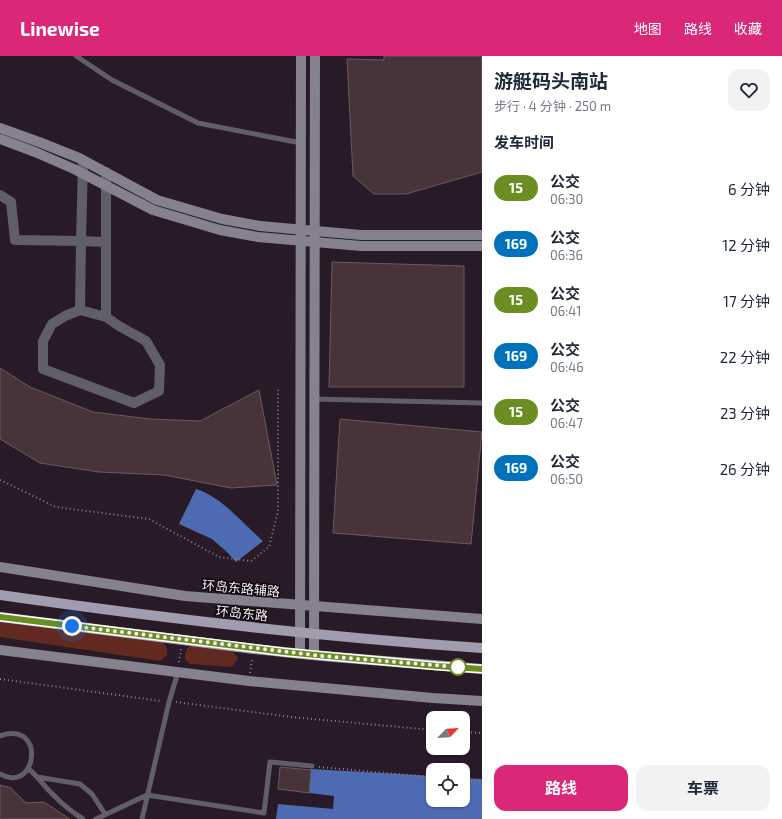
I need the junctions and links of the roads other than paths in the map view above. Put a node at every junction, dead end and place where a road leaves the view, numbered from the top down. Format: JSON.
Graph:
{"nodes":[{"id":1,"x":76,"y":56,"type":"edge"},
{"id":2,"x":301,"y":56,"type":"edge"},
{"id":3,"x":315,"y":56,"type":"edge"},
{"id":4,"x":0,"y":128,"type":"edge"},
{"id":5,"x":0,"y":139,"type":"edge"},
{"id":6,"x":300,"y":143,"type":"junction"},
{"id":7,"x":84,"y":161,"type":"junction"},
{"id":8,"x":106,"y":172,"type":"junction"},
{"id":9,"x":83,"y":173,"type":"junction"},
{"id":10,"x":106,"y":185,"type":"junction"},
{"id":11,"x":0,"y":195,"type":"edge"},
{"id":12,"x":300,"y":230,"type":"junction"},
{"id":13,"x":314,"y":231,"type":"junction"},
{"id":14,"x":482,"y":235,"type":"edge"},
{"id":15,"x":81,"y":241,"type":"junction"},
{"id":16,"x":300,"y":241,"type":"junction"},
{"id":17,"x":106,"y":242,"type":"junction"},
{"id":18,"x":314,"y":242,"type":"junction"},
{"id":19,"x":482,"y":246,"type":"edge"},
{"id":20,"x":80,"y":310,"type":"junction"},
{"id":21,"x":106,"y":317,"type":"junction"},
{"id":22,"x":314,"y":399,"type":"junction"},
{"id":23,"x":482,"y":403,"type":"edge"},
{"id":24,"x":0,"y":567,"type":"edge"},
{"id":25,"x":0,"y":596,"type":"edge"},
{"id":26,"x":300,"y":606,"type":"junction"},
{"id":27,"x":314,"y":607,"type":"junction"},
{"id":28,"x":0,"y":617,"type":"edge"},
{"id":29,"x":482,"y":619,"type":"edge"},
{"id":30,"x":300,"y":632,"type":"junction"},
{"id":31,"x":314,"y":634,"type":"junction"},
{"id":32,"x":482,"y":648,"type":"edge"},
{"id":33,"x":0,"y":650,"type":"edge"},
{"id":34,"x":300,"y":654,"type":"junction"},
{"id":35,"x":314,"y":655,"type":"junction"},
{"id":36,"x":482,"y":669,"type":"edge"},
{"id":37,"x":178,"y":672,"type":"junction"},
{"id":38,"x":482,"y":701,"type":"edge"},
{"id":39,"x":0,"y":736,"type":"edge"},
{"id":40,"x":312,"y":766,"type":"road end"},
{"id":41,"x":28,"y":768,"type":"junction"},
{"id":42,"x":0,"y":774,"type":"edge"},
{"id":43,"x":37,"y":778,"type":"junction"},
{"id":44,"x":147,"y":795,"type":"junction"},
{"id":45,"x":105,"y":814,"type":"junction"},
{"id":46,"x":83,"y":819,"type":"edge"},
{"id":47,"x":96,"y":819,"type":"edge"},
{"id":48,"x":142,"y":819,"type":"edge"}],
"edges":[{"from":1,"to":6,"type":"lane"},
{"from":2,"to":6,"type":"main road"},
{"from":3,"to":13,"type":"main road"},
{"from":4,"to":7,"type":"main road"},
{"from":5,"to":9,"type":"main road"},
{"from":6,"to":12,"type":"main road"},
{"from":7,"to":8,"type":"main road"},
{"from":7,"to":9,"type":"street"},
{"from":8,"to":10,"type":"street"},
{"from":8,"to":12,"type":"main road"},
{"from":9,"to":10,"type":"main road"},
{"from":9,"to":15,"type":"street"},
{"from":10,"to":16,"type":"main road"},
{"from":10,"to":17,"type":"street"},
{"from":11,"to":15,"type":"street"},
{"from":12,"to":13,"type":"main road"},
{"from":12,"to":16,"type":"main road"},
{"from":13,"to":14,"type":"main road"},
{"from":13,"to":18,"type":"main road"},
{"from":15,"to":17,"type":"street"},
{"from":15,"to":20,"type":"street"},
{"from":16,"to":18,"type":"main road"},
{"from":16,"to":26,"type":"main road"},
{"from":17,"to":21,"type":"street"},
{"from":18,"to":19,"type":"main road"},
{"from":18,"to":22,"type":"main road"},
{"from":20,"to":21,"type":"street"},
{"from":20,"to":21,"type":"street"},
{"from":22,"to":23,"type":"lane"},
{"from":22,"to":27,"type":"main road"},
{"from":24,"to":26,"type":"main road","name":"环岛东路辅路"},
{"from":25,"to":30,"type":"main road","name":"环岛东路"},
{"from":26,"to":27,"type":"main road","name":"环岛东路辅路"},
{"from":26,"to":30,"type":"main road"},
{"from":27,"to":29,"type":"main road","name":"环岛东路辅路"},
{"from":27,"to":31,"type":"main road"},
{"from":28,"to":34,"type":"main road"},
{"from":30,"to":31,"type":"main road","name":"环岛东路"},
{"from":30,"to":34,"type":"main road"},
{"from":31,"to":32,"type":"main road","name":"环岛东路"},
{"from":31,"to":35,"type":"main road"},
{"from":33,"to":37,"type":"main road"},
{"from":34,"to":35,"type":"main road"},
{"from":35,"to":36,"type":"main road"},
{"from":37,"to":38,"type":"main road"},
{"from":37,"to":44,"type":"lane"},
{"from":39,"to":41,"type":"lane"},
{"from":40,"to":44,"type":"lane"},
{"from":41,"to":42,"type":"lane"},
{"from":41,"to":43,"type":"lane"},
{"from":43,"to":45,"type":"lane"},
{"from":43,"to":46,"type":"lane"},
{"from":44,"to":45,"type":"lane"},
{"from":44,"to":48,"type":"lane"},
{"from":45,"to":47,"type":"lane"}]}
